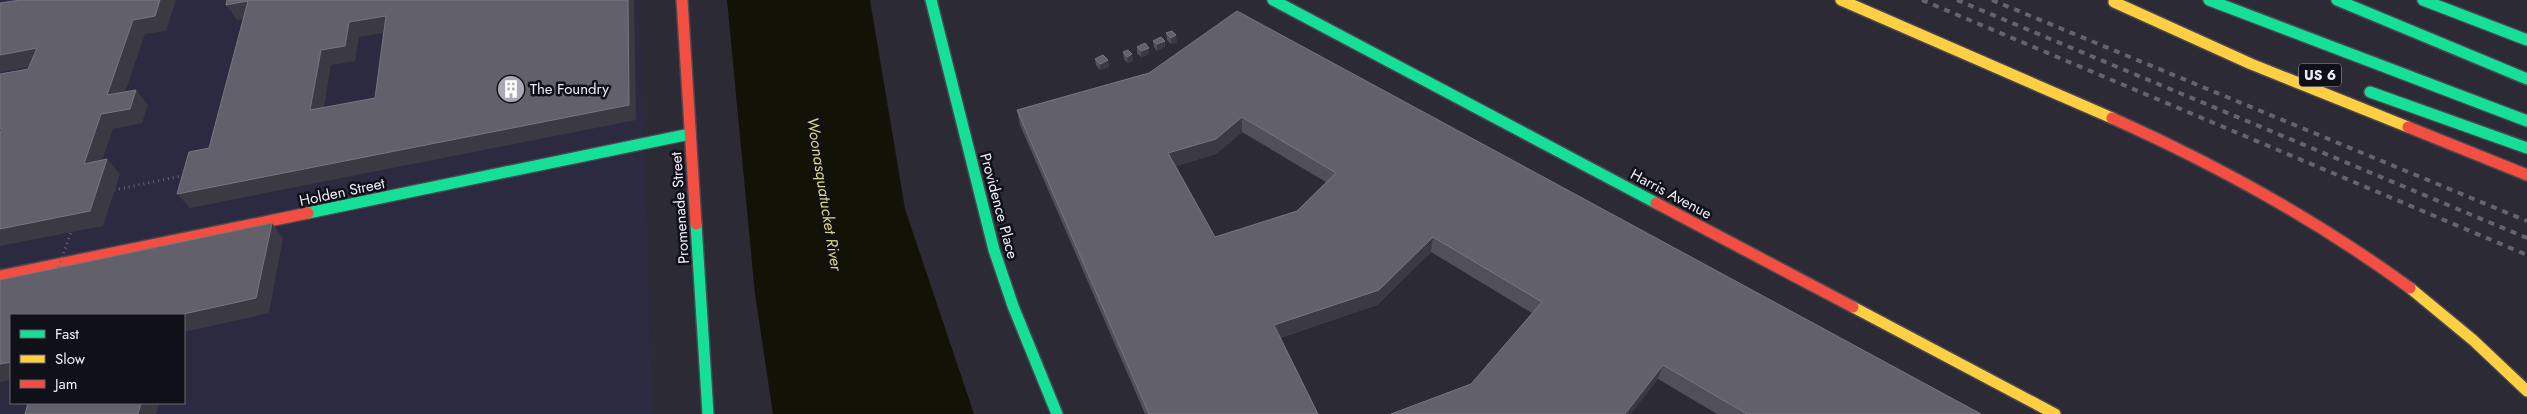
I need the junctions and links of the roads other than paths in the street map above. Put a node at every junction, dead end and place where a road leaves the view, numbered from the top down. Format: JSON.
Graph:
{"nodes":[{"id":1,"x":682,"y":0,"type":"edge"},
{"id":2,"x":931,"y":0,"type":"edge"},
{"id":3,"x":1273,"y":0,"type":"edge"},
{"id":4,"x":1841,"y":0,"type":"edge"},
{"id":5,"x":2209,"y":0,"type":"edge"},
{"id":6,"x":2337,"y":0,"type":"edge"},
{"id":7,"x":2423,"y":0,"type":"edge"},
{"id":8,"x":2440,"y":0,"type":"edge"},
{"id":9,"x":2110,"y":1,"type":"edge"},
{"id":10,"x":2527,"y":39,"type":"edge"},
{"id":11,"x":2249,"y":50,"type":"dead end"},
{"id":12,"x":2527,"y":79,"type":"edge"},
{"id":13,"x":2360,"y":89,"type":"dead end"},
{"id":14,"x":2527,"y":121,"type":"edge"},
{"id":15,"x":690,"y":134,"type":"junction"},
{"id":16,"x":2527,"y":148,"type":"edge"},
{"id":17,"x":2527,"y":175,"type":"edge"},
{"id":18,"x":0,"y":276,"type":"edge"},
{"id":19,"x":2527,"y":392,"type":"edge"},
{"id":20,"x":708,"y":414,"type":"edge"},
{"id":21,"x":1057,"y":414,"type":"edge"},
{"id":22,"x":2055,"y":414,"type":"edge"}],
"edges":[{"from":1,"to":15,"type":"main road","name":"Promenade Street"},
{"from":2,"to":21,"type":"main road","name":"Providence Place"},
{"from":3,"to":22,"type":"main road","name":"Harris Avenue"},
{"from":4,"to":19,"type":"main road"},
{"from":5,"to":14,"type":"main road"},
{"from":6,"to":12,"type":"main road"},
{"from":7,"to":10,"type":"main road"},
{"from":8,"to":10,"type":"main road"},
{"from":9,"to":11,"type":"main road"},
{"from":9,"to":17,"type":"main road"},
{"from":13,"to":16,"type":"main road","number":"US 6"},
{"from":15,"to":18,"type":"main road","name":"Holden Street"},
{"from":15,"to":20,"type":"main road","name":"Promenade Street"}]}
